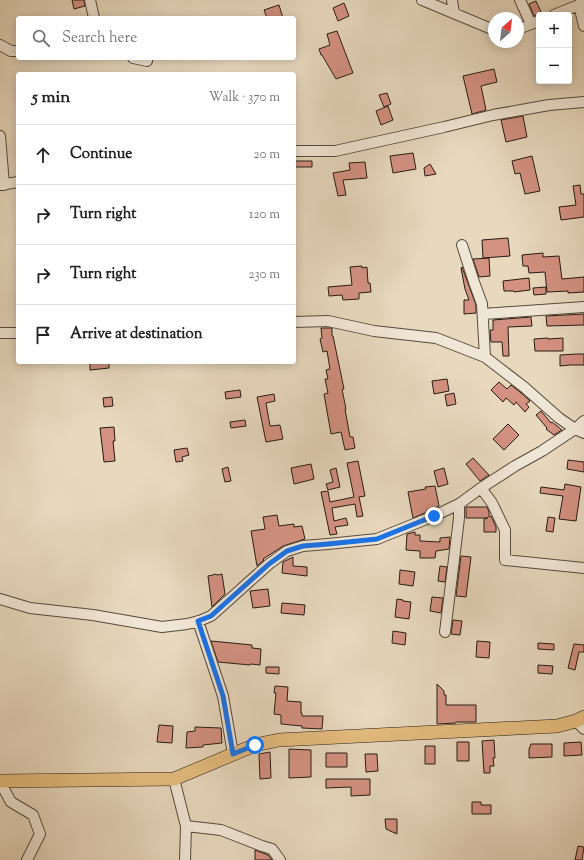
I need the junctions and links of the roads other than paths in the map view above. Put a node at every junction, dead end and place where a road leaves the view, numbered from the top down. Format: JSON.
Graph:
{"nodes":[{"id":1,"x":90,"y":0,"type":"edge"},
{"id":2,"x":422,"y":0,"type":"edge"},
{"id":3,"x":452,"y":0,"type":"edge"},
{"id":4,"x":520,"y":0,"type":"edge"},
{"id":5,"x":580,"y":2,"type":"edge"},
{"id":6,"x":560,"y":12,"type":"edge"},
{"id":7,"x":454,"y":13,"type":"junction"},
{"id":8,"x":94,"y":16,"type":"edge"},
{"id":9,"x":535,"y":22,"type":"edge"},
{"id":10,"x":584,"y":26,"type":"edge"},
{"id":11,"x":488,"y":27,"type":"edge"},
{"id":12,"x":524,"y":27,"type":"edge"},
{"id":13,"x":0,"y":45,"type":"edge"},
{"id":14,"x":16,"y":51,"type":"edge"},
{"id":15,"x":142,"y":60,"type":"edge"},
{"id":16,"x":147,"y":61,"type":"dead end"},
{"id":17,"x":584,"y":102,"type":"edge"},
{"id":18,"x":0,"y":136,"type":"edge"},
{"id":19,"x":296,"y":151,"type":"edge"},
{"id":20,"x":16,"y":182,"type":"edge"},
{"id":21,"x":2,"y":185,"type":"edge"},
{"id":22,"x":462,"y":246,"type":"dead end"},
{"id":23,"x":584,"y":307,"type":"edge"},
{"id":24,"x":483,"y":314,"type":"junction"},
{"id":25,"x":296,"y":322,"type":"edge"},
{"id":26,"x":0,"y":333,"type":"edge"},
{"id":27,"x":16,"y":333,"type":"edge"},
{"id":28,"x":485,"y":357,"type":"junction"},
{"id":29,"x":584,"y":421,"type":"edge"},
{"id":30,"x":580,"y":431,"type":"edge"},
{"id":31,"x":481,"y":488,"type":"junction"},
{"id":32,"x":459,"y":504,"type":"junction"},
{"id":33,"x":584,"y":568,"type":"edge"},
{"id":34,"x":0,"y":598,"type":"edge"},
{"id":35,"x":198,"y":621,"type":"junction"},
{"id":36,"x":445,"y":632,"type":"dead end"},
{"id":37,"x":581,"y":723,"type":"edge"},
{"id":38,"x":233,"y":754,"type":"junction"},
{"id":39,"x":174,"y":779,"type":"junction"},
{"id":40,"x":0,"y":781,"type":"edge"},
{"id":41,"x":186,"y":826,"type":"junction"},
{"id":42,"x":27,"y":860,"type":"edge"},
{"id":43,"x":185,"y":860,"type":"edge"},
{"id":44,"x":280,"y":860,"type":"edge"}],
"edges":[{"from":1,"to":8,"type":"street"},
{"from":2,"to":7,"type":"street"},
{"from":3,"to":7,"type":"street"},
{"from":4,"to":9,"type":"street"},
{"from":5,"to":6,"type":"street"},
{"from":5,"to":10,"type":"street"},
{"from":7,"to":11,"type":"street"},
{"from":9,"to":12,"type":"street"},
{"from":13,"to":14,"type":"street"},
{"from":15,"to":16,"type":"street"},
{"from":17,"to":19,"type":"street"},
{"from":18,"to":21,"type":"street"},
{"from":20,"to":21,"type":"street"},
{"from":22,"to":24,"type":"street"},
{"from":23,"to":24,"type":"street"},
{"from":24,"to":28,"type":"street"},
{"from":25,"to":28,"type":"street"},
{"from":26,"to":27,"type":"street"},
{"from":28,"to":30,"type":"street"},
{"from":29,"to":30,"type":"street"},
{"from":30,"to":31,"type":"street"},
{"from":31,"to":32,"type":"street"},
{"from":31,"to":33,"type":"street"},
{"from":32,"to":35,"type":"street"},
{"from":32,"to":36,"type":"street"},
{"from":34,"to":35,"type":"street"},
{"from":35,"to":38,"type":"street"},
{"from":37,"to":38,"type":"main road"},
{"from":38,"to":39,"type":"main road"},
{"from":39,"to":40,"type":"main road"},
{"from":39,"to":41,"type":"street"},
{"from":40,"to":42,"type":"street"},
{"from":41,"to":43,"type":"street"},
{"from":41,"to":44,"type":"street"}]}
